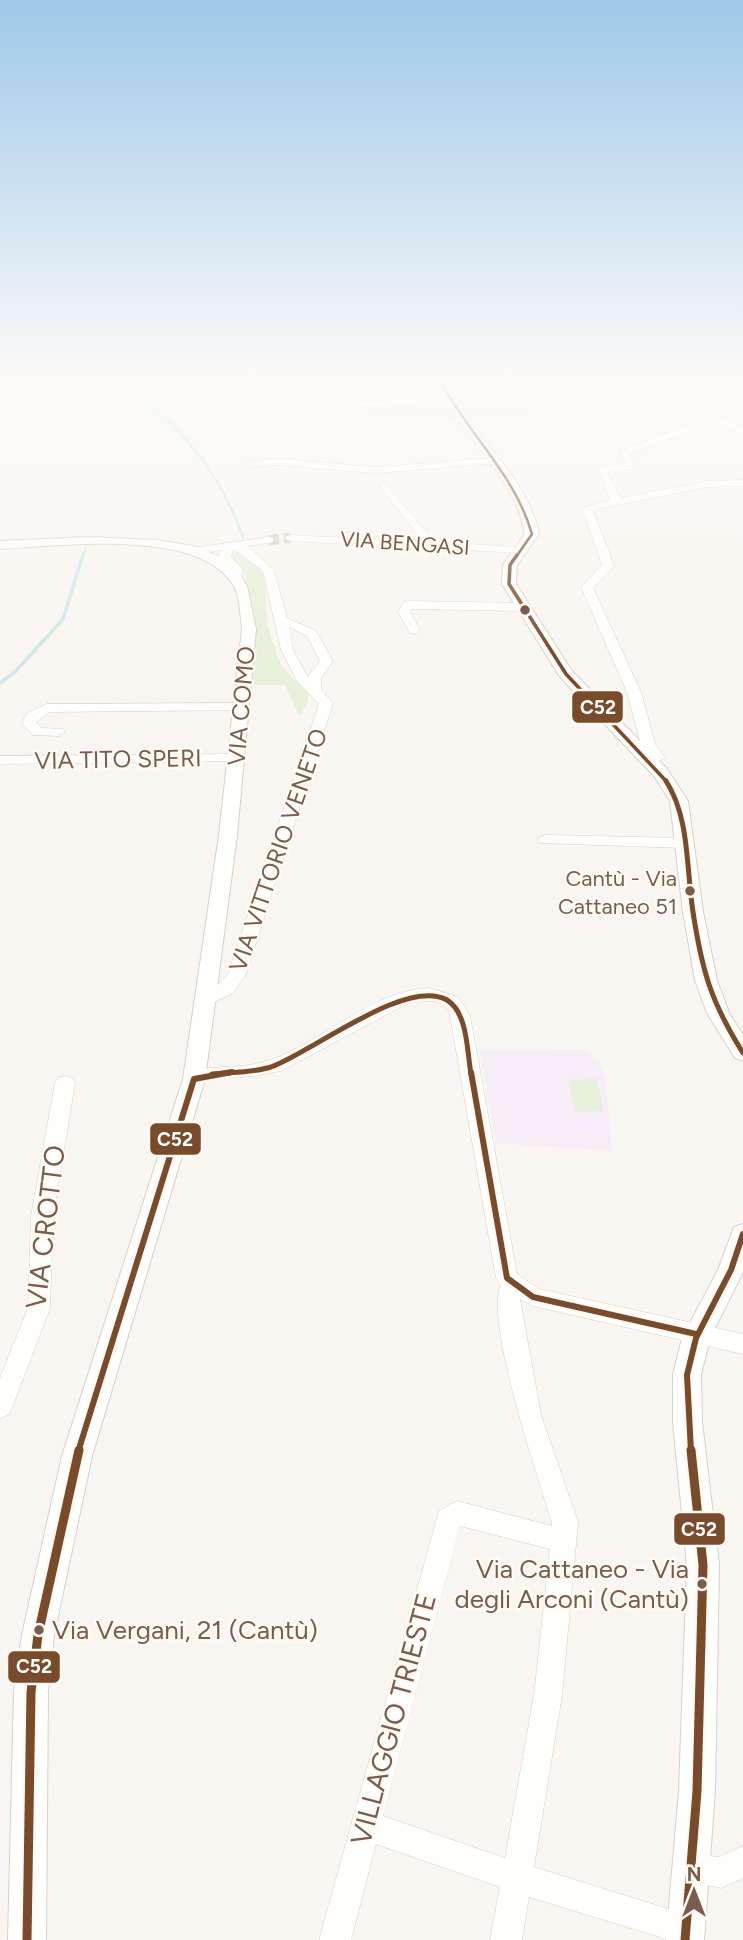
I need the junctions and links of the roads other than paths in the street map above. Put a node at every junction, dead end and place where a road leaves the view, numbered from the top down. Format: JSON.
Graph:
{"nodes":[{"id":1,"x":504,"y":473,"type":"edge"},
{"id":2,"x":603,"y":473,"type":"edge"},
{"id":3,"x":743,"y":484,"type":"edge"},
{"id":4,"x":384,"y":485,"type":"dead end"},
{"id":5,"x":617,"y":503,"type":"junction"},
{"id":6,"x":289,"y":538,"type":"tunnel mouth"},
{"id":7,"x":269,"y":540,"type":"tunnel mouth"},
{"id":8,"x":431,"y":544,"type":"junction"},
{"id":9,"x":0,"y":545,"type":"edge"},
{"id":10,"x":234,"y":546,"type":"junction"},
{"id":11,"x":520,"y":550,"type":"junction"},
{"id":12,"x":197,"y":552,"type":"junction"},
{"id":13,"x":236,"y":578,"type":"junction"},
{"id":14,"x":522,"y":607,"type":"junction"},
{"id":15,"x":281,"y":620,"type":"junction"},
{"id":16,"x":414,"y":630,"type":"dead end"},
{"id":17,"x":315,"y":690,"type":"junction"},
{"id":18,"x":241,"y":707,"type":"junction"},
{"id":19,"x":58,"y":732,"type":"dead end"},
{"id":20,"x":237,"y":758,"type":"junction"},
{"id":21,"x":0,"y":760,"type":"edge"},
{"id":22,"x":650,"y":761,"type":"junction"},
{"id":23,"x":545,"y":840,"type":"dead end"},
{"id":24,"x":685,"y":843,"type":"junction"},
{"id":25,"x":206,"y":999,"type":"junction"},
{"id":26,"x":743,"y":1053,"type":"edge"},
{"id":27,"x":197,"y":1065,"type":"junction"},
{"id":28,"x":242,"y":1071,"type":"junction"},
{"id":29,"x":65,"y":1083,"type":"dead end"},
{"id":30,"x":743,"y":1234,"type":"edge"},
{"id":31,"x":512,"y":1285,"type":"junction"},
{"id":32,"x":696,"y":1334,"type":"junction"},
{"id":33,"x":743,"y":1344,"type":"edge"},
{"id":34,"x":0,"y":1408,"type":"edge"},
{"id":35,"x":564,"y":1541,"type":"junction"},
{"id":36,"x":364,"y":1825,"type":"junction"},
{"id":37,"x":743,"y":1861,"type":"edge"},
{"id":38,"x":693,"y":1869,"type":"junction"},
{"id":39,"x":518,"y":1878,"type":"junction"},
{"id":40,"x":686,"y":1935,"type":"edge"},
{"id":41,"x":27,"y":1940,"type":"edge"},
{"id":42,"x":335,"y":1940,"type":"edge"},
{"id":43,"x":506,"y":1940,"type":"edge"}],
"edges":[{"from":1,"to":11,"type":"street"},
{"from":2,"to":5,"type":"street"},
{"from":3,"to":5,"type":"street"},
{"from":4,"to":8,"type":"street"},
{"from":5,"to":22,"type":"street"},
{"from":6,"to":8,"type":"street","name":"VIA BENGASI"},
{"from":7,"to":10,"type":"street"},
{"from":8,"to":11,"type":"street","name":"VIA BENGASI"},
{"from":9,"to":12,"type":"street"},
{"from":10,"to":12,"type":"street"},
{"from":10,"to":13,"type":"street"},
{"from":10,"to":15,"type":"street","name":"VIA VITTORIO VENETO"},
{"from":11,"to":14,"type":"street"},
{"from":12,"to":13,"type":"street"},
{"from":13,"to":18,"type":"street","name":"VIA COMO"},
{"from":14,"to":16,"type":"street"},
{"from":14,"to":22,"type":"street"},
{"from":15,"to":17,"type":"street","name":"VIA VITTORIO VENETO"},
{"from":15,"to":17,"type":"street","name":"VIA VITTORIO VENETO"},
{"from":17,"to":25,"type":"street","name":"VIA VITTORIO VENETO"},
{"from":18,"to":19,"type":"street"},
{"from":18,"to":20,"type":"street","name":"VIA COMO"},
{"from":20,"to":21,"type":"street","name":"VIA TITO SPERI"},
{"from":20,"to":25,"type":"street","name":"VIA COMO"},
{"from":22,"to":24,"type":"street"},
{"from":23,"to":24,"type":"street"},
{"from":24,"to":26,"type":"street"},
{"from":25,"to":27,"type":"street","name":"VIA COMO"},
{"from":27,"to":28,"type":"street"},
{"from":27,"to":28,"type":"street"},
{"from":27,"to":41,"type":"street","name":"VIA COMO"},
{"from":28,"to":31,"type":"street"},
{"from":29,"to":34,"type":"street","name":"VIA CROTTO"},
{"from":30,"to":32,"type":"street"},
{"from":31,"to":32,"type":"street"},
{"from":31,"to":35,"type":"street"},
{"from":32,"to":33,"type":"street"},
{"from":32,"to":38,"type":"street"},
{"from":35,"to":36,"type":"street","name":"VILLAGGIO TRIESTE"},
{"from":35,"to":39,"type":"street"},
{"from":36,"to":39,"type":"street"},
{"from":36,"to":42,"type":"street","name":"VILLAGGIO TRIESTE"},
{"from":37,"to":38,"type":"street"},
{"from":38,"to":40,"type":"street"},
{"from":39,"to":40,"type":"street"},
{"from":39,"to":43,"type":"street"}]}
